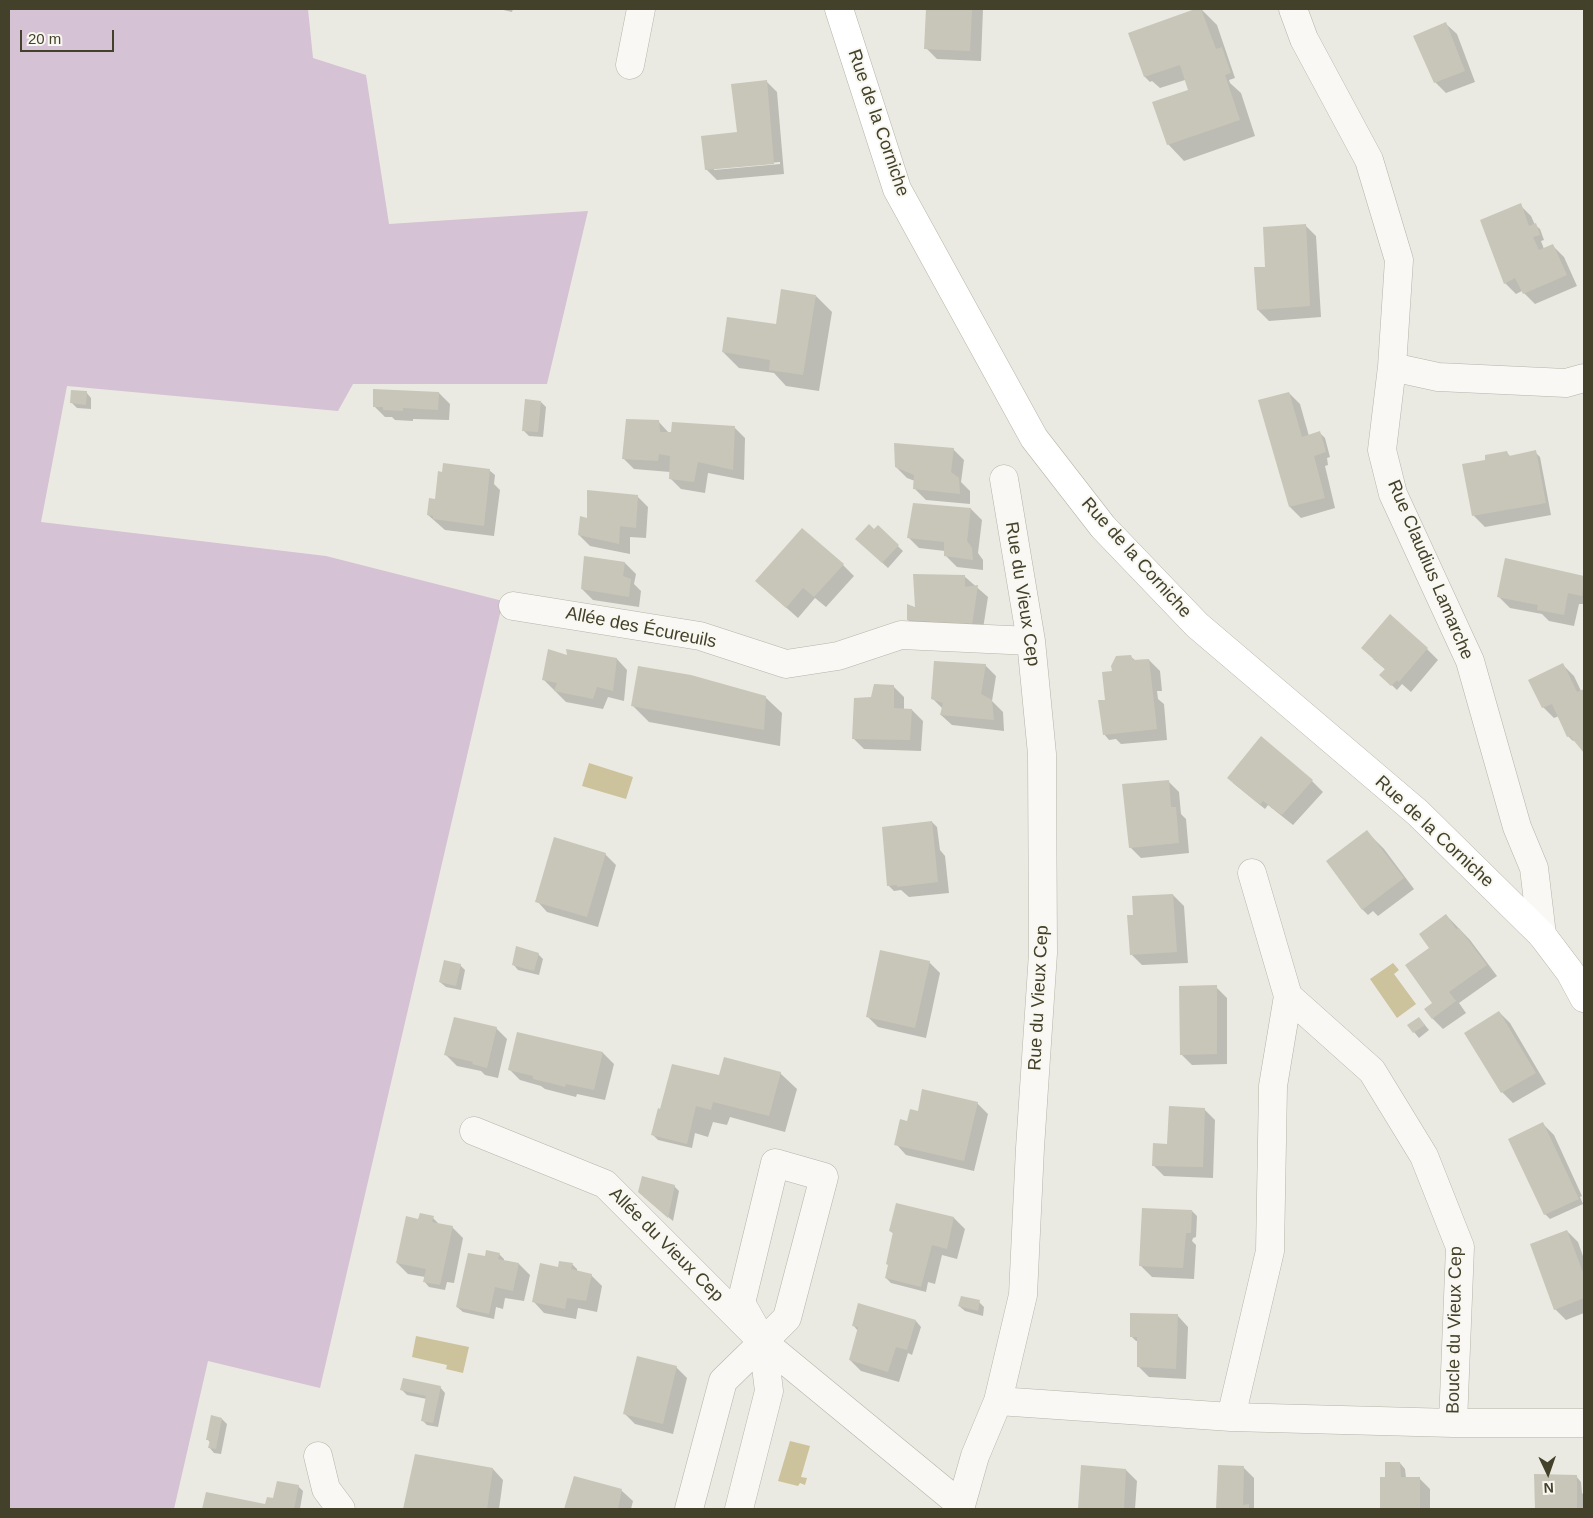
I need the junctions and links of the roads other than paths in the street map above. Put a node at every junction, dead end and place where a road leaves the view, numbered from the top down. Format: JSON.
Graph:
{"nodes":[{"id":1,"x":641,"y":9,"type":"edge"},
{"id":2,"x":839,"y":9,"type":"edge"},
{"id":3,"x":1293,"y":9,"type":"edge"},
{"id":4,"x":630,"y":65,"type":"dead end"},
{"id":5,"x":1392,"y":368,"type":"junction"},
{"id":6,"x":1584,"y":378,"type":"edge"},
{"id":7,"x":1004,"y":479,"type":"dead end"},
{"id":8,"x":514,"y":606,"type":"dead end"},
{"id":9,"x":1031,"y":641,"type":"junction"},
{"id":10,"x":1252,"y":872,"type":"dead end"},
{"id":11,"x":1542,"y":935,"type":"junction"},
{"id":12,"x":1577,"y":976,"type":"edge"},
{"id":13,"x":1288,"y":996,"type":"junction"},
{"id":14,"x":1584,"y":998,"type":"edge"},
{"id":15,"x":474,"y":1131,"type":"dead end"},
{"id":16,"x":763,"y":1342,"type":"junction"},
{"id":17,"x":998,"y":1401,"type":"junction"},
{"id":18,"x":1231,"y":1417,"type":"junction"},
{"id":19,"x":1453,"y":1423,"type":"junction"},
{"id":20,"x":1584,"y":1423,"type":"edge"},
{"id":21,"x":318,"y":1456,"type":"dead end"},
{"id":22,"x":961,"y":1507,"type":"edge"},
{"id":23,"x":341,"y":1509,"type":"edge"},
{"id":24,"x":689,"y":1509,"type":"edge"},
{"id":25,"x":739,"y":1509,"type":"edge"}],
"edges":[{"from":1,"to":4,"type":"street"},
{"from":2,"to":11,"type":"main road","name":"Rue de la Corniche"},
{"from":3,"to":5,"type":"street","name":"Rue Claudius Lamarche"},
{"from":5,"to":6,"type":"street"},
{"from":5,"to":11,"type":"street","name":"Rue Claudius Lamarche"},
{"from":7,"to":9,"type":"street","name":"Rue du Vieux Cep"},
{"from":8,"to":9,"type":"street","name":"Allée des Écureuils"},
{"from":9,"to":17,"type":"street","name":"Rue du Vieux Cep"},
{"from":10,"to":13,"type":"street"},
{"from":11,"to":12,"type":"main road","name":"Rue de la Corniche"},
{"from":12,"to":14,"type":"main road","name":"Rue de la Corniche"},
{"from":13,"to":18,"type":"street"},
{"from":13,"to":19,"type":"street","name":"Boucle du Vieux Cep"},
{"from":15,"to":16,"type":"street","name":"Allée du Vieux Cep"},
{"from":16,"to":16,"type":"street","name":"Allée du Vieux Cep"},
{"from":16,"to":22,"type":"street","name":"Allée du Vieux Cep"},
{"from":16,"to":24,"type":"street","name":"Allée du Vieux Cep"},
{"from":16,"to":25,"type":"street","name":"Allée du Vieux Cep"},
{"from":17,"to":18,"type":"street","name":"Boucle du Vieux Cep"},
{"from":17,"to":22,"type":"street","name":"Rue du Vieux Cep"},
{"from":18,"to":19,"type":"street","name":"Boucle du Vieux Cep"},
{"from":19,"to":20,"type":"street","name":"Boucle du Vieux Cep"},
{"from":21,"to":23,"type":"street"}]}
